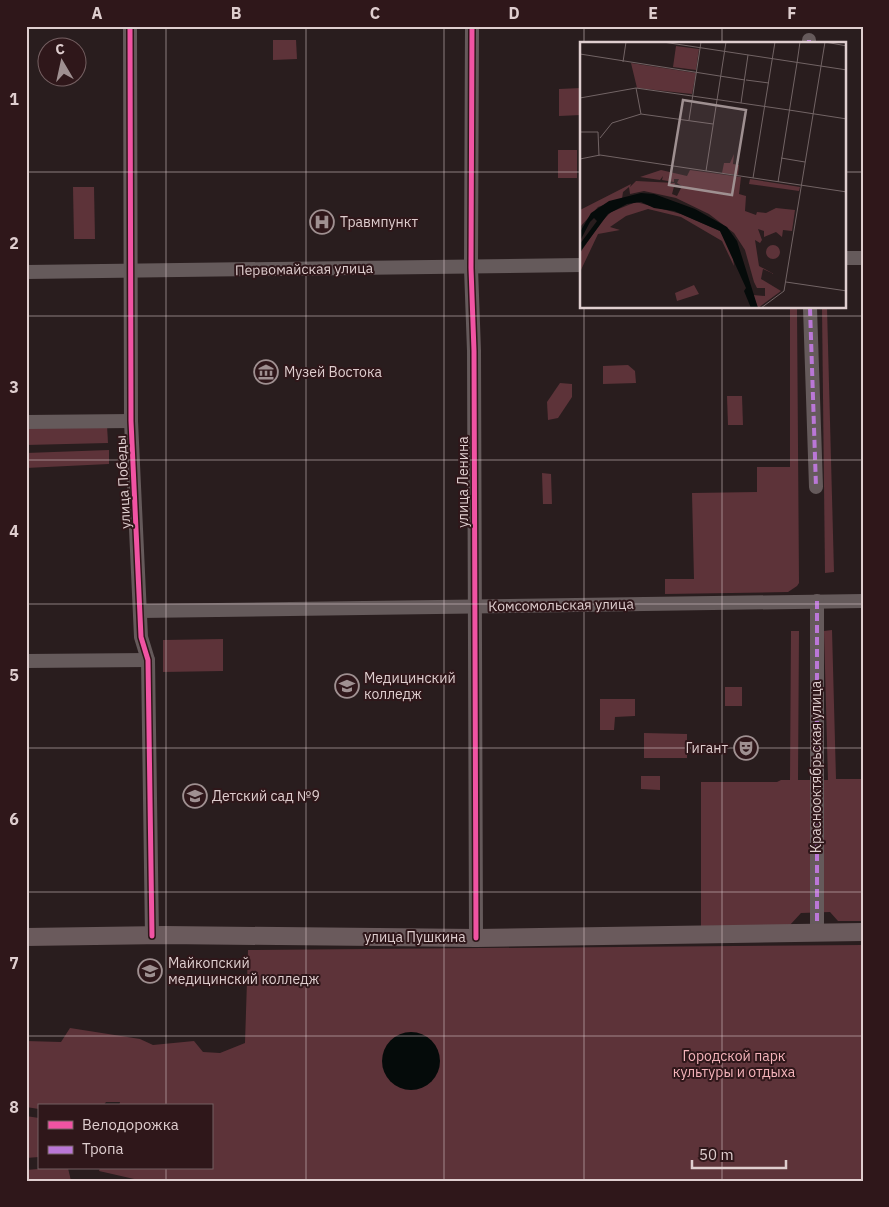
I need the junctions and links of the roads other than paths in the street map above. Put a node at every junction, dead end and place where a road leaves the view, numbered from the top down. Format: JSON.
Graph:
{"nodes":[{"id":1,"x":130,"y":26,"type":"edge"},
{"id":2,"x":472,"y":26,"type":"edge"},
{"id":3,"x":846,"y":258,"type":"edge"},
{"id":4,"x":863,"y":258,"type":"edge"},
{"id":5,"x":580,"y":265,"type":"edge"},
{"id":6,"x":471,"y":268,"type":"junction"},
{"id":7,"x":131,"y":270,"type":"junction"},
{"id":8,"x":26,"y":272,"type":"edge"},
{"id":9,"x":810,"y":309,"type":"edge"},
{"id":10,"x":132,"y":421,"type":"junction"},
{"id":11,"x":26,"y":422,"type":"edge"},
{"id":12,"x":816,"y":488,"type":"dead end"},
{"id":13,"x":817,"y":601,"type":"junction"},
{"id":14,"x":863,"y":601,"type":"edge"},
{"id":15,"x":474,"y":606,"type":"junction"},
{"id":16,"x":140,"y":611,"type":"junction"},
{"id":17,"x":148,"y":660,"type":"junction"},
{"id":18,"x":26,"y":661,"type":"edge"},
{"id":19,"x":817,"y":927,"type":"junction"},
{"id":20,"x":863,"y":932,"type":"edge"},
{"id":21,"x":152,"y":936,"type":"junction"},
{"id":22,"x":26,"y":938,"type":"edge"},
{"id":23,"x":476,"y":938,"type":"junction"}],
"edges":[{"from":1,"to":7,"type":"street","name":"улица Победы"},
{"from":2,"to":6,"type":"street","name":"улица Ленина"},
{"from":3,"to":4,"type":"street"},
{"from":5,"to":6,"type":"street","name":"Первомайская улица"},
{"from":6,"to":7,"type":"street","name":"Первомайская улица"},
{"from":6,"to":15,"type":"street","name":"улица Ленина"},
{"from":7,"to":8,"type":"street","name":"Первомайская улица"},
{"from":7,"to":10,"type":"street","name":"улица Победы"},
{"from":9,"to":12,"type":"street"},
{"from":10,"to":11,"type":"street"},
{"from":10,"to":16,"type":"street","name":"улица Победы"},
{"from":13,"to":14,"type":"street","name":"Комсомольская улица"},
{"from":13,"to":15,"type":"street","name":"Комсомольская улица"},
{"from":13,"to":19,"type":"street","name":"Краснооктябрьская улица"},
{"from":15,"to":16,"type":"street","name":"Комсомольская улица"},
{"from":15,"to":23,"type":"street","name":"улица Ленина"},
{"from":16,"to":17,"type":"street","name":"улица Победы"},
{"from":17,"to":18,"type":"street"},
{"from":17,"to":21,"type":"street","name":"улица Победы"},
{"from":19,"to":20,"type":"main road","name":"улица Пушкина"},
{"from":19,"to":23,"type":"main road","name":"улица Пушкина"},
{"from":21,"to":22,"type":"main road","name":"улица Пушкина"},
{"from":21,"to":23,"type":"main road","name":"улица Пушкина"}]}
